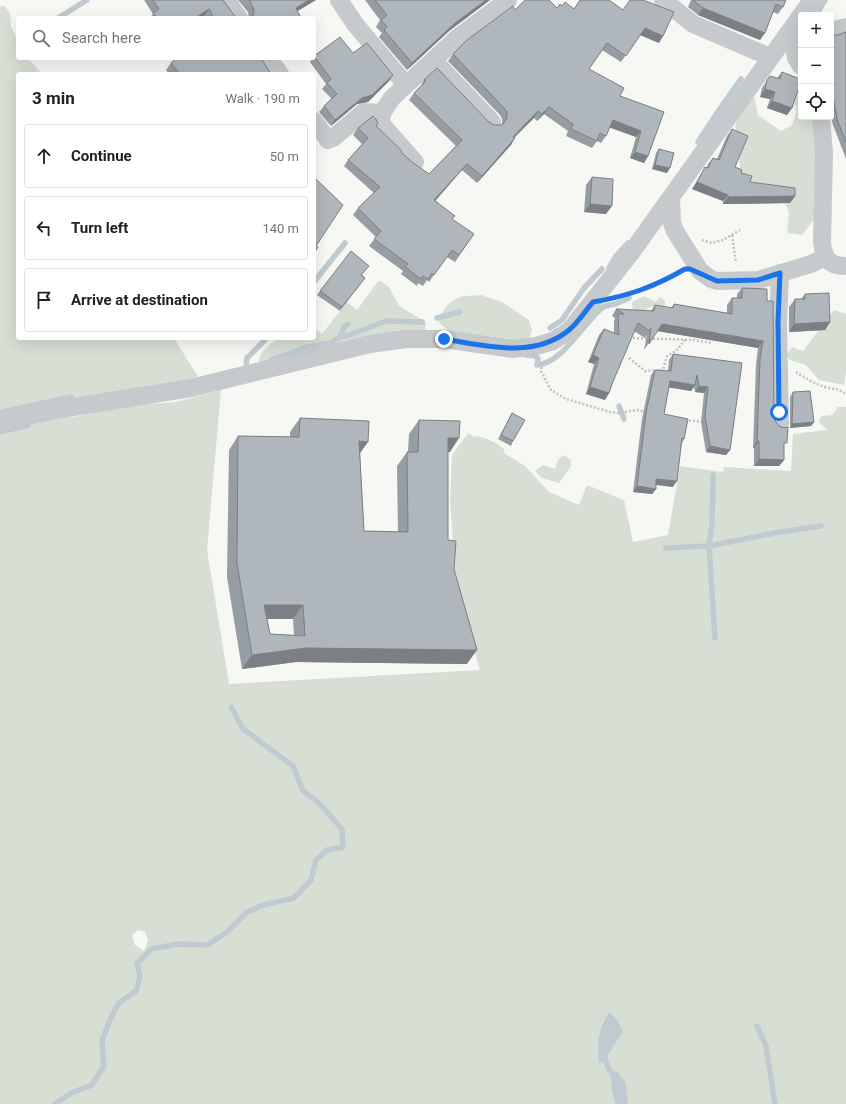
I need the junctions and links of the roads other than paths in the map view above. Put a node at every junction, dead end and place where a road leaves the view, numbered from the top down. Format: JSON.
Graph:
{"nodes":[{"id":1,"x":226,"y":0,"type":"edge"},
{"id":2,"x":339,"y":0,"type":"edge"},
{"id":3,"x":508,"y":0,"type":"edge"},
{"id":4,"x":663,"y":0,"type":"edge"},
{"id":5,"x":812,"y":0,"type":"edge"},
{"id":6,"x":238,"y":16,"type":"edge"},
{"id":7,"x":846,"y":27,"type":"edge"},
{"id":8,"x":834,"y":30,"type":"edge"},
{"id":9,"x":793,"y":38,"type":"edge"},
{"id":10,"x":770,"y":57,"type":"junction"},
{"id":11,"x":270,"y":60,"type":"edge"},
{"id":12,"x":433,"y":60,"type":"junction"},
{"id":13,"x":798,"y":61,"type":"edge"},
{"id":14,"x":278,"y":72,"type":"edge"},
{"id":15,"x":406,"y":85,"type":"junction"},
{"id":16,"x":382,"y":113,"type":"junction"},
{"id":17,"x":821,"y":120,"type":"edge"},
{"id":18,"x":492,"y":122,"type":"edge"},
{"id":19,"x":316,"y":125,"type":"edge"},
{"id":20,"x":415,"y":162,"type":"edge"},
{"id":21,"x":671,"y":197,"type":"junction"},
{"id":22,"x":825,"y":257,"type":"junction"},
{"id":23,"x":846,"y":266,"type":"edge"},
{"id":24,"x":780,"y":273,"type":"junction"},
{"id":25,"x":0,"y":422,"type":"edge"},
{"id":26,"x":780,"y":424,"type":"dead end"}],
"edges":[{"from":1,"to":6,"type":"street"},
{"from":2,"to":15,"type":"street"},
{"from":3,"to":12,"type":"street"},
{"from":4,"to":10,"type":"street"},
{"from":5,"to":9,"type":"street"},
{"from":7,"to":8,"type":"street"},
{"from":9,"to":10,"type":"street"},
{"from":9,"to":13,"type":"street"},
{"from":10,"to":21,"type":"street"},
{"from":11,"to":14,"type":"street"},
{"from":12,"to":15,"type":"street"},
{"from":12,"to":18,"type":"street"},
{"from":15,"to":16,"type":"street"},
{"from":16,"to":19,"type":"street"},
{"from":16,"to":20,"type":"street"},
{"from":17,"to":22,"type":"street"},
{"from":21,"to":24,"type":"street"},
{"from":21,"to":25,"type":"street"},
{"from":22,"to":23,"type":"street"},
{"from":22,"to":24,"type":"street"},
{"from":24,"to":26,"type":"street"}]}
